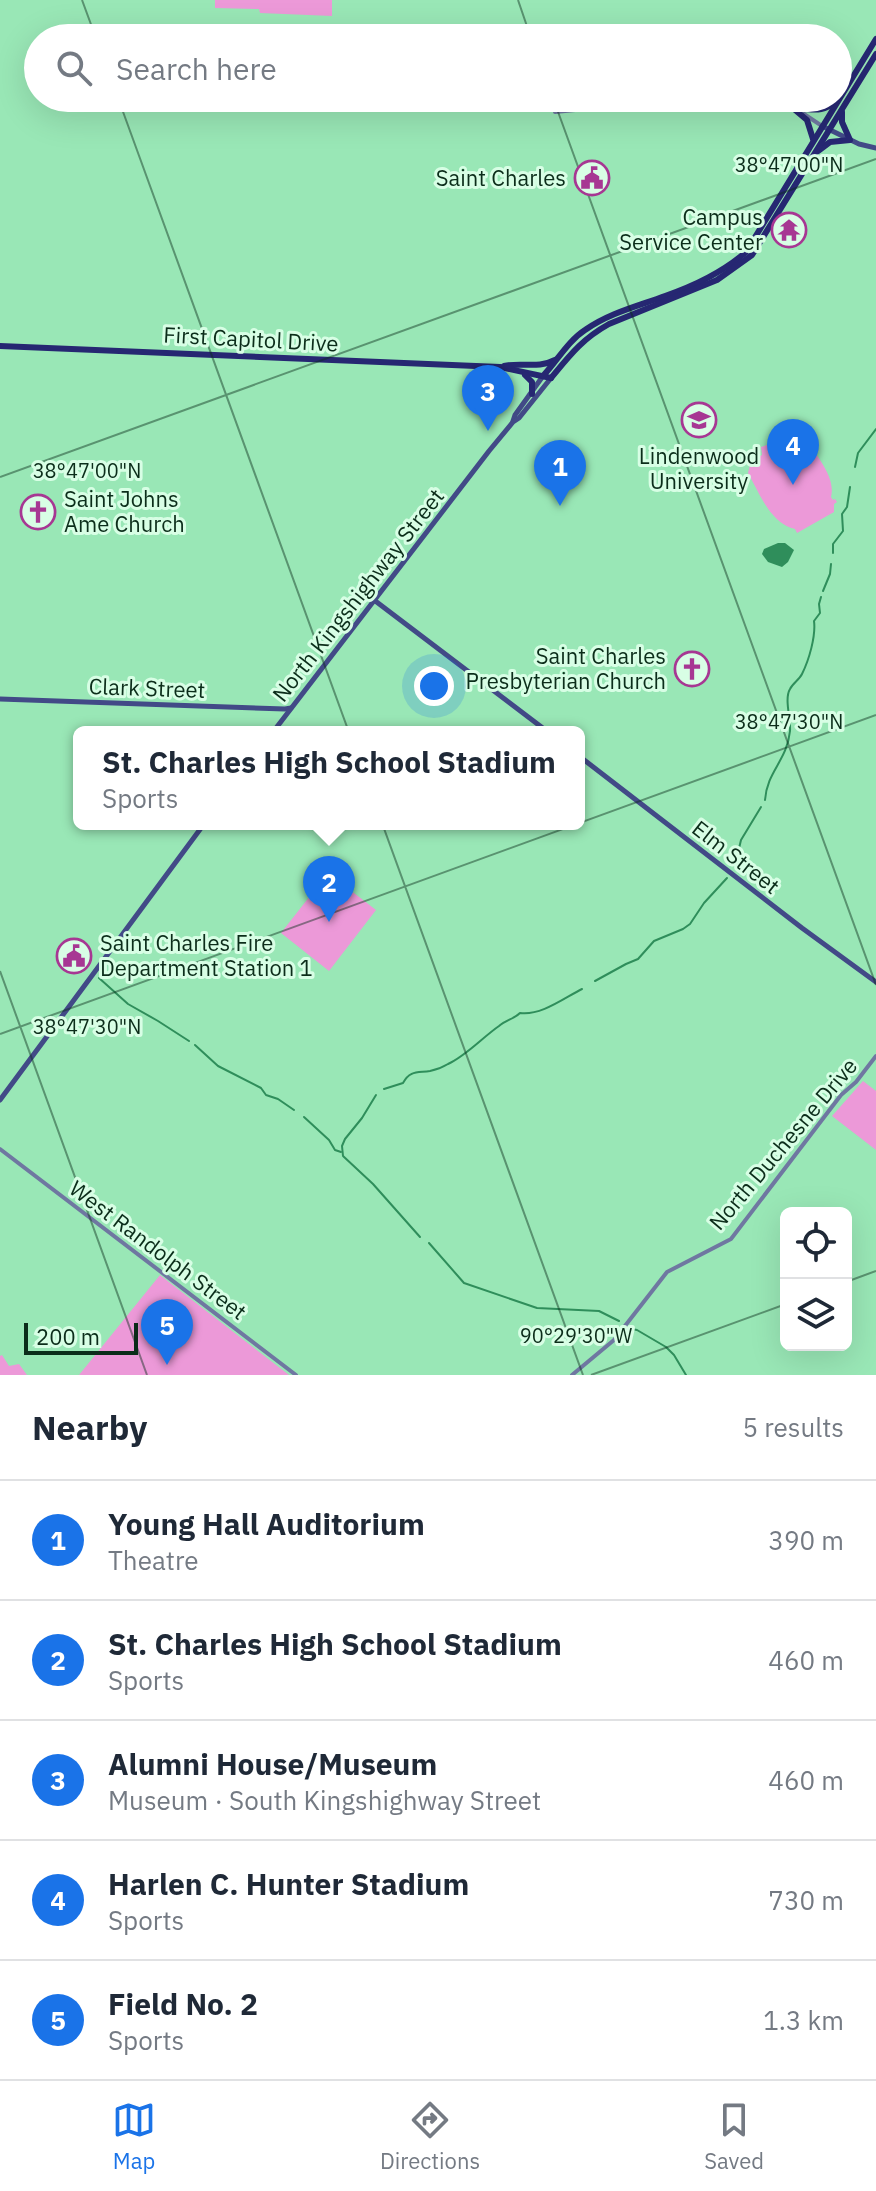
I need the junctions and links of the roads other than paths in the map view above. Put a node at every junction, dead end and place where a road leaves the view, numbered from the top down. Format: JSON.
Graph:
{"nodes":[{"id":1,"x":876,"y":39,"type":"edge"},
{"id":2,"x":876,"y":54,"type":"edge"},
{"id":3,"x":852,"y":79,"type":"edge"},
{"id":4,"x":852,"y":93,"type":"edge"},
{"id":5,"x":798,"y":112,"type":"edge"},
{"id":6,"x":799,"y":112,"type":"edge"},
{"id":7,"x":833,"y":112,"type":"edge"},
{"id":8,"x":839,"y":112,"type":"edge"},
{"id":9,"x":842,"y":112,"type":"edge"},
{"id":10,"x":825,"y":127,"type":"junction"},
{"id":11,"x":850,"y":140,"type":"junction"},
{"id":12,"x":812,"y":142,"type":"junction"},
{"id":13,"x":876,"y":148,"type":"edge"},
{"id":14,"x":808,"y":163,"type":"junction"},
{"id":15,"x":0,"y":346,"type":"edge"},
{"id":16,"x":558,"y":359,"type":"junction"},
{"id":17,"x":504,"y":368,"type":"junction"},
{"id":18,"x":547,"y":375,"type":"junction"},
{"id":19,"x":532,"y":394,"type":"junction"},
{"id":20,"x":513,"y":422,"type":"junction"},
{"id":21,"x":382,"y":589,"type":"junction"},
{"id":22,"x":374,"y":600,"type":"junction"},
{"id":23,"x":387,"y":609,"type":"junction"},
{"id":24,"x":0,"y":699,"type":"edge"},
{"id":25,"x":292,"y":707,"type":"junction"},
{"id":26,"x":278,"y":726,"type":"edge"},
{"id":27,"x":540,"y":726,"type":"edge"},
{"id":28,"x":585,"y":761,"type":"edge"},
{"id":29,"x":200,"y":830,"type":"edge"},
{"id":30,"x":876,"y":982,"type":"edge"},
{"id":31,"x":876,"y":1056,"type":"edge"},
{"id":32,"x":0,"y":1100,"type":"edge"},
{"id":33,"x":0,"y":1149,"type":"edge"},
{"id":34,"x":296,"y":1375,"type":"edge"},
{"id":35,"x":572,"y":1375,"type":"edge"}],
"edges":[{"from":1,"to":3,"type":"main road"},
{"from":2,"to":4,"type":"main road"},
{"from":5,"to":12,"type":"main road"},
{"from":6,"to":10,"type":"street"},
{"from":7,"to":10,"type":"main road"},
{"from":8,"to":10,"type":"main road"},
{"from":9,"to":11,"type":"main road"},
{"from":10,"to":11,"type":"main road"},
{"from":10,"to":12,"type":"main road"},
{"from":10,"to":14,"type":"main road"},
{"from":11,"to":13,"type":"main road"},
{"from":11,"to":14,"type":"main road"},
{"from":12,"to":16,"type":"main road"},
{"from":14,"to":18,"type":"main road"},
{"from":15,"to":17,"type":"main road","name":"First Capitol Drive"},
{"from":16,"to":17,"type":"main road"},
{"from":16,"to":18,"type":"main road"},
{"from":17,"to":18,"type":"main road","name":"First Capitol Drive"},
{"from":17,"to":19,"type":"main road"},
{"from":18,"to":19,"type":"main road"},
{"from":18,"to":20,"type":"main road"},
{"from":19,"to":20,"type":"main road"},
{"from":20,"to":21,"type":"main road","name":"North Kingshighway Street"},
{"from":21,"to":22,"type":"main road","name":"North Kingshighway Street"},
{"from":21,"to":23,"type":"main road"},
{"from":22,"to":23,"type":"main road"},
{"from":22,"to":25,"type":"main road","name":"North Kingshighway Street"},
{"from":23,"to":27,"type":"main road"},
{"from":24,"to":25,"type":"main road","name":"Clark Street"},
{"from":25,"to":26,"type":"main road","name":"North Kingshighway Street"},
{"from":28,"to":30,"type":"main road","name":"Elm Street"},
{"from":29,"to":32,"type":"main road"},
{"from":31,"to":35,"type":"street","name":"North Duchesne Drive"},
{"from":33,"to":34,"type":"street","name":"West Randolph Street"}]}
